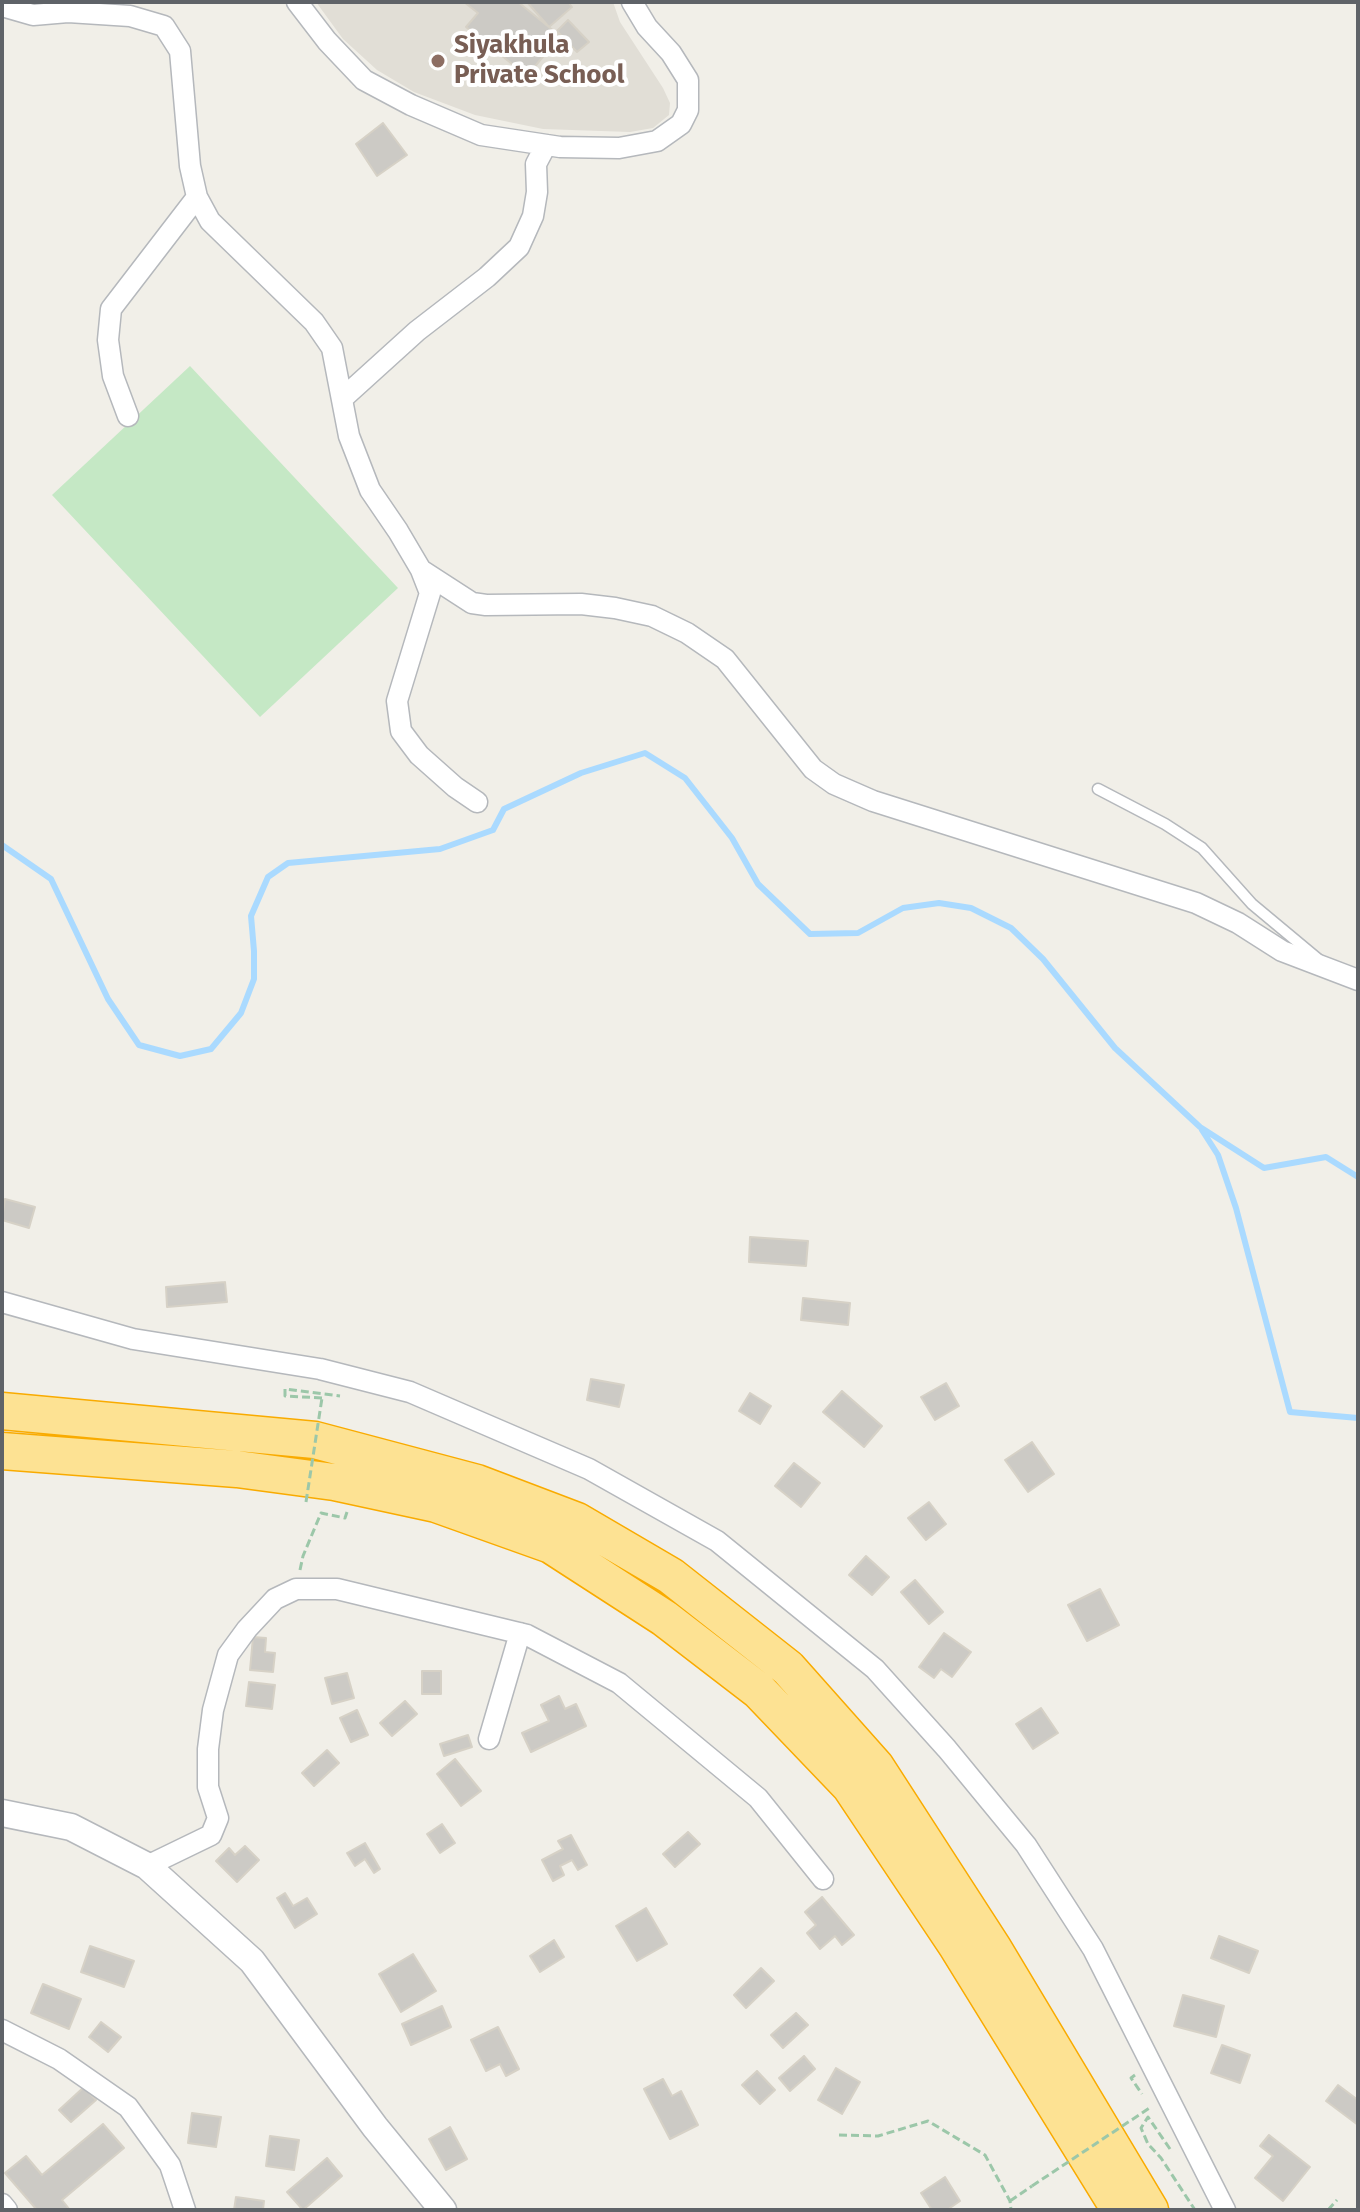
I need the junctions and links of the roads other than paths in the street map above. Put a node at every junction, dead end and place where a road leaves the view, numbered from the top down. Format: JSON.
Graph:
{"nodes":[{"id":1,"x":297,"y":2,"type":"edge"},
{"id":2,"x":632,"y":2,"type":"edge"},
{"id":3,"x":2,"y":6,"type":"edge"},
{"id":4,"x":546,"y":145,"type":"junction"},
{"id":5,"x":197,"y":197,"type":"junction"},
{"id":6,"x":343,"y":398,"type":"junction"},
{"id":7,"x":128,"y":416,"type":"dead end"},
{"id":8,"x":421,"y":570,"type":"junction"},
{"id":9,"x":1098,"y":789,"type":"dead end"},
{"id":10,"x":477,"y":802,"type":"dead end"},
{"id":11,"x":1328,"y":968,"type":"junction"},
{"id":12,"x":1358,"y":980,"type":"edge"},
{"id":13,"x":2,"y":1302,"type":"edge"},
{"id":14,"x":12,"y":1411,"type":"edge"},
{"id":15,"x":2,"y":1451,"type":"edge"},
{"id":16,"x":237,"y":1469,"type":"junction"},
{"id":17,"x":2,"y":1471,"type":"edge"},
{"id":18,"x":520,"y":1633,"type":"junction"},
{"id":19,"x":489,"y":1739,"type":"dead end"},
{"id":20,"x":2,"y":1813,"type":"edge"},
{"id":21,"x":147,"y":1866,"type":"junction"},
{"id":22,"x":823,"y":1879,"type":"dead end"},
{"id":23,"x":2,"y":2030,"type":"edge"},
{"id":24,"x":2,"y":2204,"type":"edge"},
{"id":25,"x":7,"y":2210,"type":"edge"},
{"id":26,"x":185,"y":2210,"type":"edge"},
{"id":27,"x":443,"y":2210,"type":"edge"},
{"id":28,"x":1120,"y":2210,"type":"edge"},
{"id":29,"x":1150,"y":2210,"type":"edge"},
{"id":30,"x":1225,"y":2210,"type":"edge"}],
"edges":[{"from":1,"to":4,"type":"street"},
{"from":2,"to":4,"type":"street"},
{"from":3,"to":5,"type":"street"},
{"from":4,"to":6,"type":"street"},
{"from":5,"to":6,"type":"street"},
{"from":5,"to":7,"type":"street"},
{"from":6,"to":8,"type":"street"},
{"from":8,"to":10,"type":"street"},
{"from":8,"to":11,"type":"street"},
{"from":9,"to":11,"type":"lane"},
{"from":11,"to":12,"type":"street"},
{"from":13,"to":30,"type":"street"},
{"from":14,"to":29,"type":"highway"},
{"from":15,"to":16,"type":"highway"},
{"from":16,"to":17,"type":"highway"},
{"from":16,"to":28,"type":"highway"},
{"from":18,"to":19,"type":"street"},
{"from":18,"to":21,"type":"street"},
{"from":18,"to":22,"type":"street"},
{"from":20,"to":21,"type":"street"},
{"from":21,"to":27,"type":"street"},
{"from":23,"to":26,"type":"street"},
{"from":24,"to":25,"type":"street"}]}
